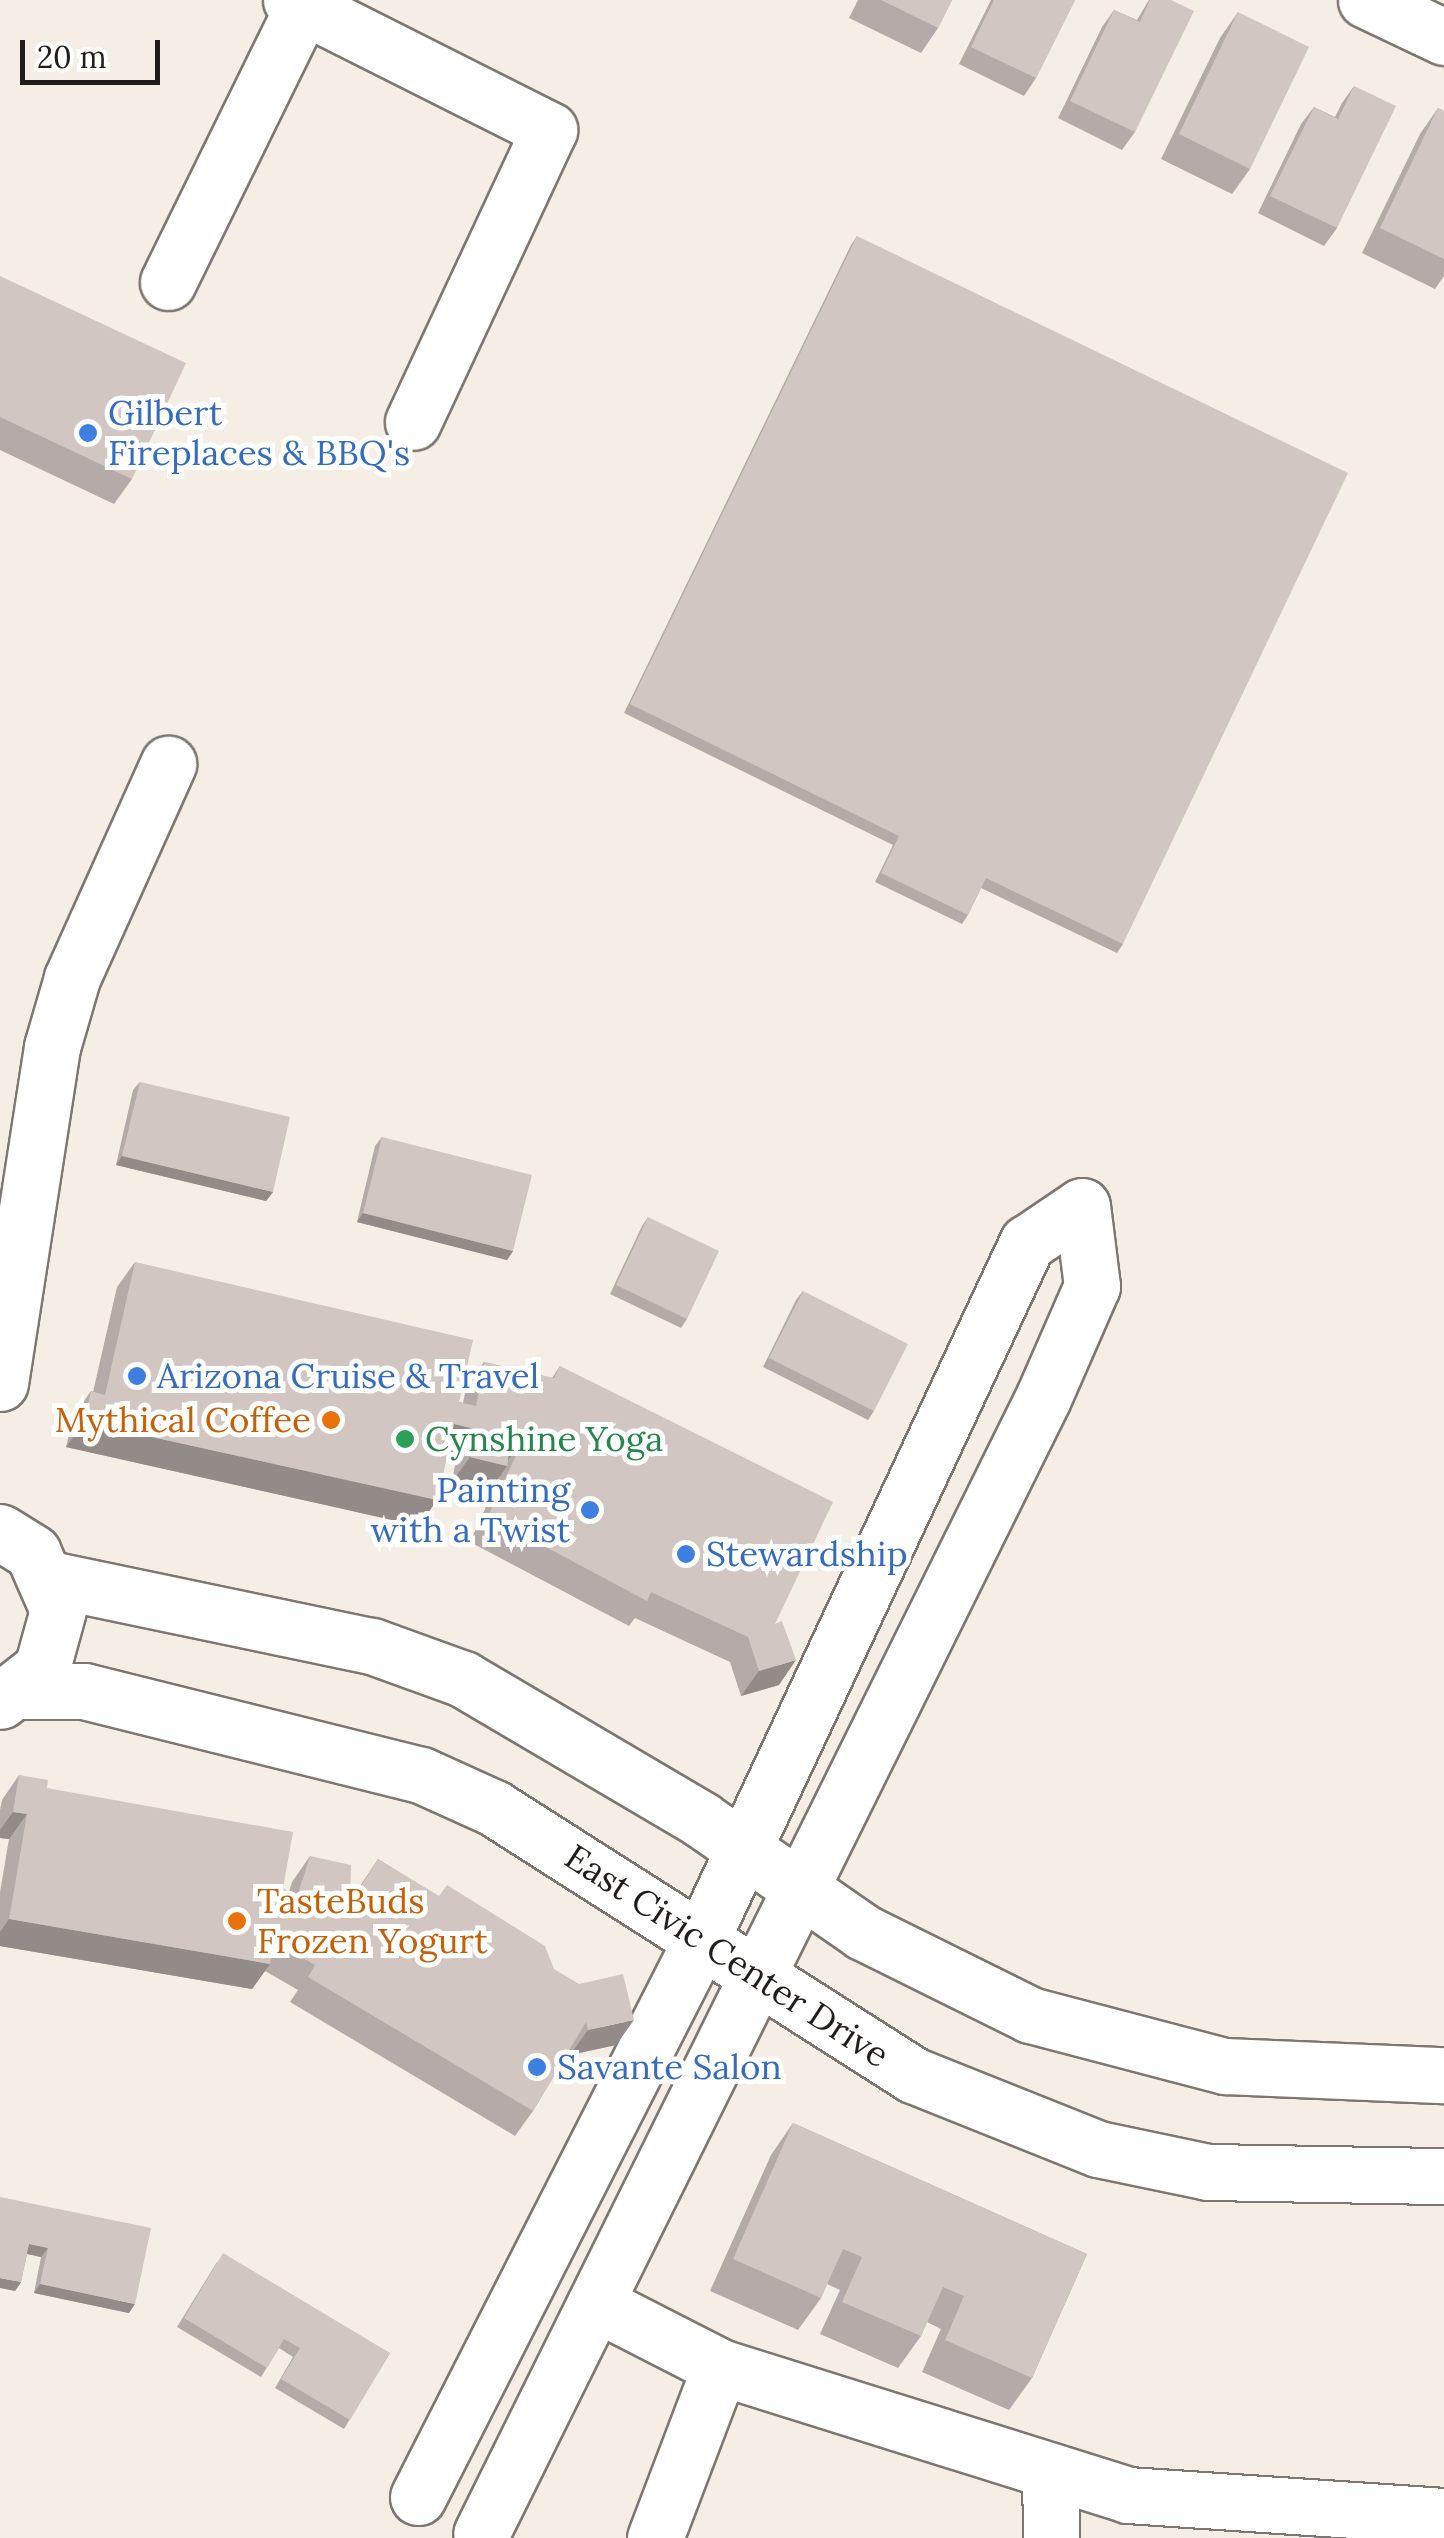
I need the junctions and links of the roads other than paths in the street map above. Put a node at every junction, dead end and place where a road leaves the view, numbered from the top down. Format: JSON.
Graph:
{"nodes":[{"id":1,"x":1366,"y":0,"type":"edge"},
{"id":2,"x":297,"y":3,"type":"edge"},
{"id":3,"x":1444,"y":37,"type":"edge"},
{"id":4,"x":168,"y":282,"type":"dead end"},
{"id":5,"x":413,"y":422,"type":"dead end"},
{"id":6,"x":168,"y":764,"type":"dead end"},
{"id":7,"x":0,"y":1383,"type":"edge"},
{"id":8,"x":0,"y":1532,"type":"edge"},
{"id":9,"x":50,"y":1579,"type":"junction"},
{"id":10,"x":10,"y":1696,"type":"edge"},
{"id":11,"x":740,"y":1844,"type":"junction"},
{"id":12,"x":802,"y":1887,"type":"junction"},
{"id":13,"x":700,"y":1942,"type":"junction"},
{"id":14,"x":760,"y":1981,"type":"junction"},
{"id":15,"x":1444,"y":2074,"type":"edge"},
{"id":16,"x":1444,"y":2176,"type":"edge"},
{"id":17,"x":601,"y":2306,"type":"junction"},
{"id":18,"x":720,"y":2367,"type":"junction"},
{"id":19,"x":1050,"y":2471,"type":"junction"},
{"id":20,"x":418,"y":2497,"type":"dead end"},
{"id":21,"x":1444,"y":2516,"type":"edge"},
{"id":22,"x":1216,"y":2520,"type":"edge"},
{"id":23,"x":481,"y":2534,"type":"dead end"},
{"id":24,"x":655,"y":2538,"type":"edge"},
{"id":25,"x":1051,"y":2538,"type":"edge"}],
"edges":[{"from":1,"to":3,"type":"street"},
{"from":2,"to":4,"type":"street"},
{"from":2,"to":5,"type":"street"},
{"from":6,"to":7,"type":"street"},
{"from":8,"to":9,"type":"street"},
{"from":9,"to":10,"type":"street"},
{"from":9,"to":11,"type":"street"},
{"from":10,"to":13,"type":"street","name":"East Civic Center Drive"},
{"from":11,"to":12,"type":"street"},
{"from":11,"to":12,"type":"street"},
{"from":11,"to":13,"type":"street"},
{"from":12,"to":14,"type":"street"},
{"from":12,"to":15,"type":"street"},
{"from":13,"to":14,"type":"street","name":"East Civic Center Drive"},
{"from":13,"to":20,"type":"street"},
{"from":14,"to":16,"type":"street","name":"East Civic Center Drive"},
{"from":14,"to":17,"type":"street"},
{"from":17,"to":18,"type":"street"},
{"from":17,"to":23,"type":"street"},
{"from":18,"to":19,"type":"street"},
{"from":18,"to":24,"type":"street"},
{"from":19,"to":22,"type":"street"},
{"from":19,"to":25,"type":"street"},
{"from":21,"to":22,"type":"street"}]}
